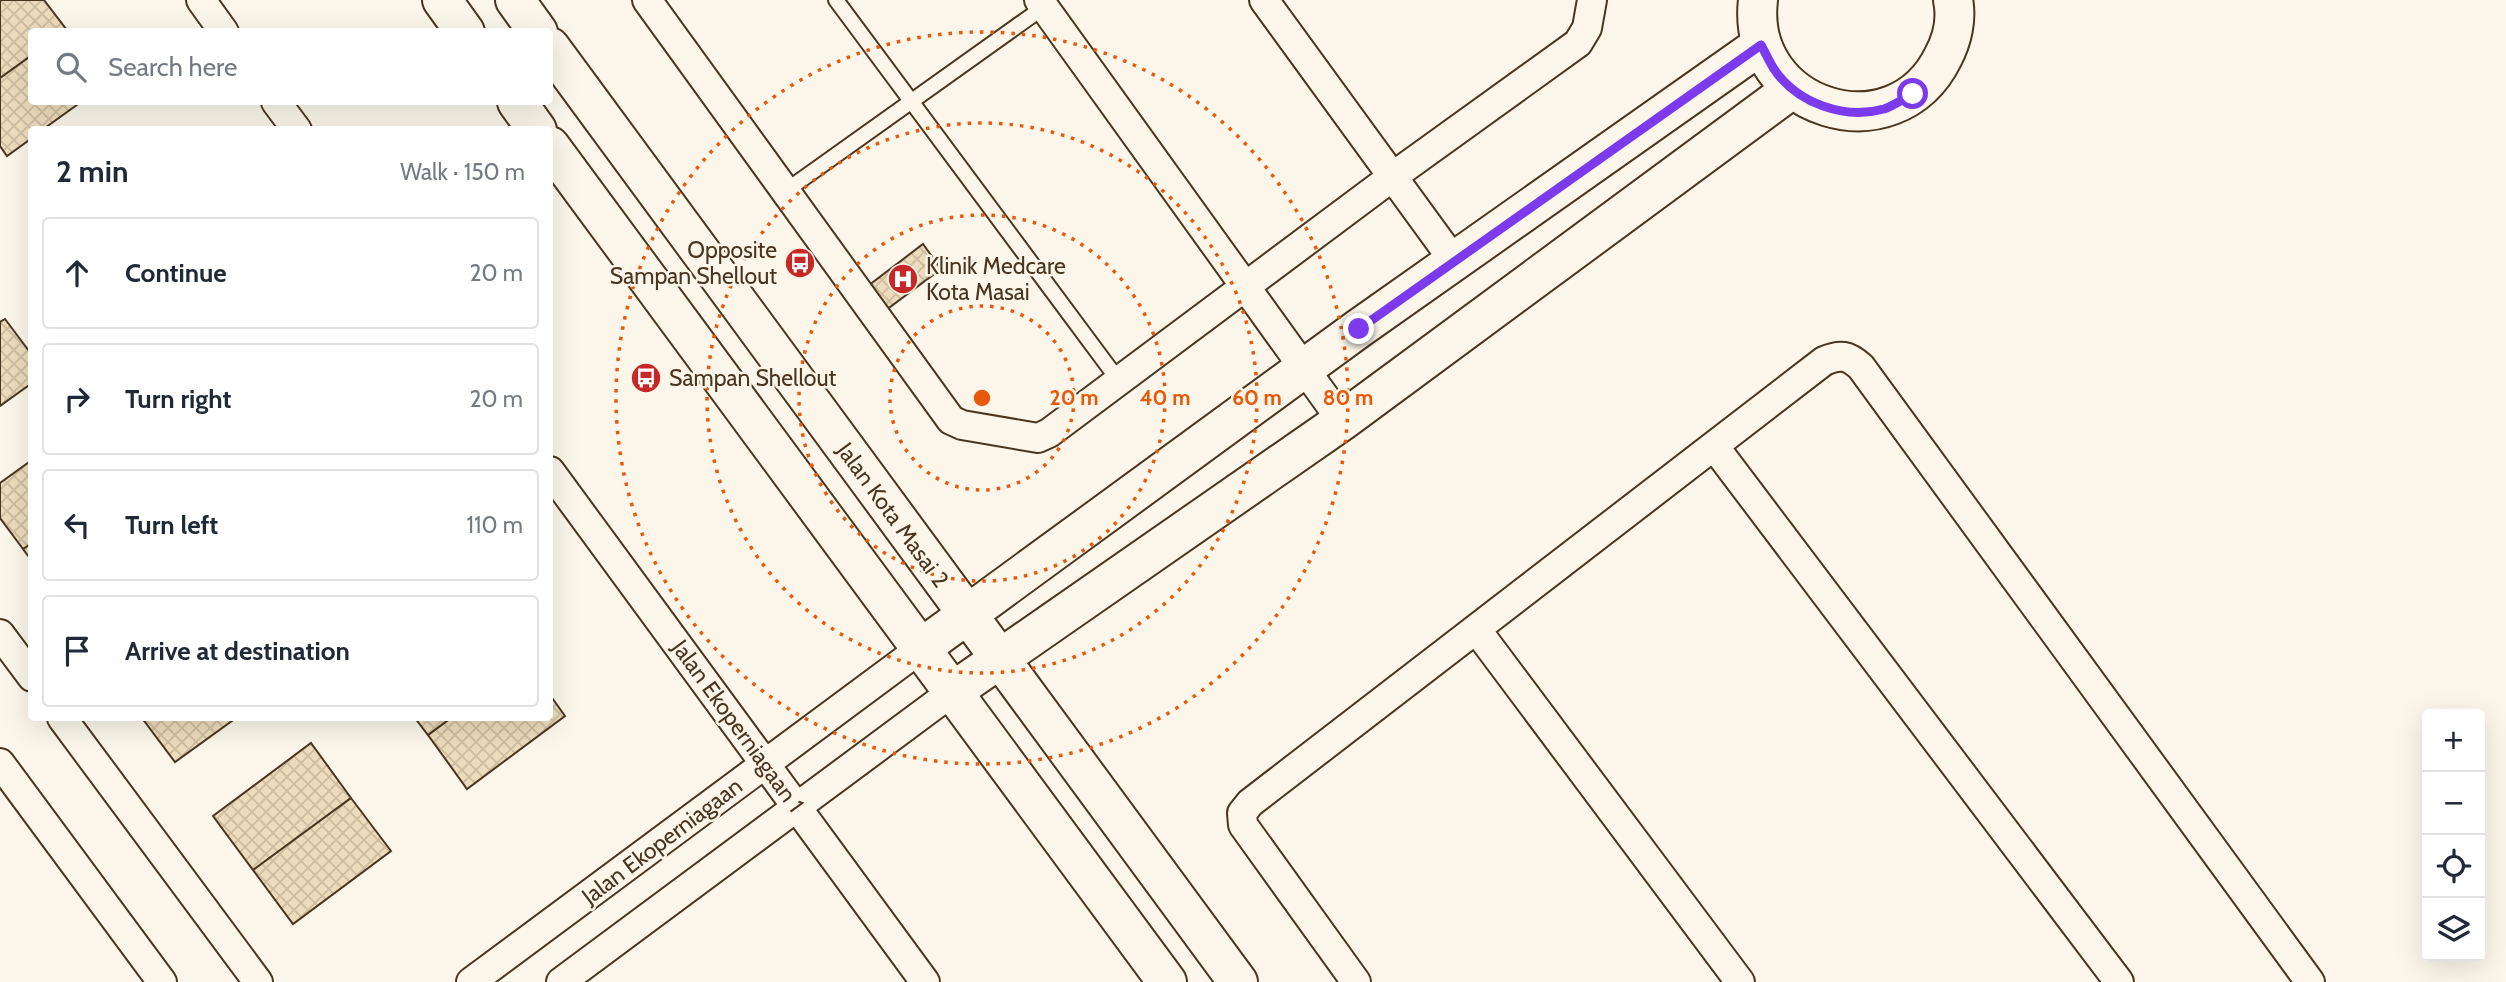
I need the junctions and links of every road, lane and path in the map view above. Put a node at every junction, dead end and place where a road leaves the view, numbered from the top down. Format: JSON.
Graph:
{"nodes":[{"id":1,"x":201,"y":0,"type":"edge"},
{"id":2,"x":442,"y":0,"type":"edge"},
{"id":3,"x":515,"y":0,"type":"edge"},
{"id":4,"x":647,"y":0,"type":"edge"},
{"id":5,"x":836,"y":0,"type":"edge"},
{"id":6,"x":1264,"y":0,"type":"edge"},
{"id":7,"x":1592,"y":0,"type":"edge"},
{"id":8,"x":1758,"y":0,"type":"edge"},
{"id":9,"x":1952,"y":0,"type":"edge"},
{"id":10,"x":1046,"y":2,"type":"edge"},
{"id":11,"x":221,"y":28,"type":"edge"},
{"id":12,"x":462,"y":28,"type":"edge"},
{"id":13,"x":535,"y":28,"type":"edge"},
{"id":14,"x":1761,"y":45,"type":"junction"},
{"id":15,"x":553,"y":51,"type":"edge"},
{"id":16,"x":1792,"y":89,"type":"junction"},
{"id":17,"x":911,"y":101,"type":"junction"},
{"id":18,"x":278,"y":105,"type":"edge"},
{"id":19,"x":519,"y":105,"type":"edge"},
{"id":20,"x":294,"y":126,"type":"edge"},
{"id":21,"x":534,"y":126,"type":"edge"},
{"id":22,"x":553,"y":150,"type":"edge"},
{"id":23,"x":1392,"y":177,"type":"junction"},
{"id":24,"x":787,"y":190,"type":"junction"},
{"id":25,"x":1454,"y":261,"type":"junction"},
{"id":26,"x":1244,"y":286,"type":"junction"},
{"id":27,"x":1304,"y":369,"type":"junction"},
{"id":28,"x":1119,"y":381,"type":"junction"},
{"id":29,"x":1342,"y":421,"type":"junction"},
{"id":30,"x":1714,"y":446,"type":"junction"},
{"id":31,"x":553,"y":475,"type":"edge"},
{"id":32,"x":967,"y":615,"type":"junction"},
{"id":33,"x":1476,"y":629,"type":"junction"},
{"id":34,"x":0,"y":634,"type":"edge"},
{"id":35,"x":920,"y":649,"type":"junction"},
{"id":36,"x":999,"y":659,"type":"junction"},
{"id":37,"x":28,"y":672,"type":"edge"},
{"id":38,"x":952,"y":692,"type":"junction"},
{"id":39,"x":64,"y":721,"type":"edge"},
{"id":40,"x":0,"y":763,"type":"edge"},
{"id":41,"x":766,"y":763,"type":"junction"},
{"id":42,"x":799,"y":807,"type":"junction"},
{"id":43,"x":162,"y":982,"type":"edge"},
{"id":44,"x":258,"y":982,"type":"edge"},
{"id":45,"x":471,"y":982,"type":"edge"},
{"id":46,"x":561,"y":982,"type":"edge"},
{"id":47,"x":925,"y":982,"type":"edge"},
{"id":48,"x":1167,"y":982,"type":"edge"},
{"id":49,"x":1238,"y":982,"type":"edge"},
{"id":50,"x":1356,"y":982,"type":"edge"},
{"id":51,"x":1740,"y":982,"type":"edge"},
{"id":52,"x":2119,"y":982,"type":"edge"},
{"id":53,"x":2310,"y":982,"type":"edge"}],
"edges":[{"from":1,"to":11,"type":"street"},
{"from":2,"to":12,"type":"street"},
{"from":3,"to":13,"type":"street"},
{"from":4,"to":24,"type":"street"},
{"from":5,"to":17,"type":"lane"},
{"from":6,"to":23,"type":"street"},
{"from":7,"to":23,"type":"street"},
{"from":8,"to":14,"type":"street"},
{"from":9,"to":16,"type":"street"},
{"from":10,"to":17,"type":"lane"},
{"from":10,"to":26,"type":"street"},
{"from":14,"to":16,"type":"street"},
{"from":14,"to":25,"type":"street"},
{"from":15,"to":32,"type":"street","name":"Jalan Kota Masai 2"},
{"from":16,"to":29,"type":"street"},
{"from":17,"to":24,"type":"lane"},
{"from":17,"to":28,"type":"lane"},
{"from":18,"to":20,"type":"street"},
{"from":19,"to":21,"type":"street"},
{"from":22,"to":35,"type":"street"},
{"from":23,"to":25,"type":"street"},
{"from":23,"to":26,"type":"street"},
{"from":24,"to":28,"type":"street"},
{"from":25,"to":27,"type":"street"},
{"from":26,"to":27,"type":"street"},
{"from":26,"to":28,"type":"street"},
{"from":27,"to":29,"type":"street"},
{"from":27,"to":32,"type":"street"},
{"from":29,"to":36,"type":"street"},
{"from":30,"to":33,"type":"street"},
{"from":30,"to":52,"type":"street"},
{"from":30,"to":53,"type":"street"},
{"from":31,"to":41,"type":"street","name":"Jalan Ekoperniagaan 1"},
{"from":32,"to":35,"type":"street"},
{"from":32,"to":36,"type":"street","name":"Jalan Kota Masai 2"},
{"from":33,"to":50,"type":"street"},
{"from":33,"to":51,"type":"street"},
{"from":34,"to":37,"type":"street"},
{"from":35,"to":38,"type":"street"},
{"from":35,"to":41,"type":"street","name":"Jalan Ekoperniagaan"},
{"from":36,"to":38,"type":"street"},
{"from":36,"to":49,"type":"street","name":"Jalan Kota Masai 2"},
{"from":38,"to":42,"type":"street"},
{"from":38,"to":48,"type":"street"},
{"from":39,"to":44,"type":"street"},
{"from":40,"to":43,"type":"street"},
{"from":41,"to":42,"type":"street","name":"Jalan Ekoperniagaan 1"},
{"from":41,"to":45,"type":"street","name":"Jalan Ekoperniagaan"},
{"from":42,"to":46,"type":"street"},
{"from":42,"to":47,"type":"street","name":"Jalan Ekoperniagaan 1"}]}
